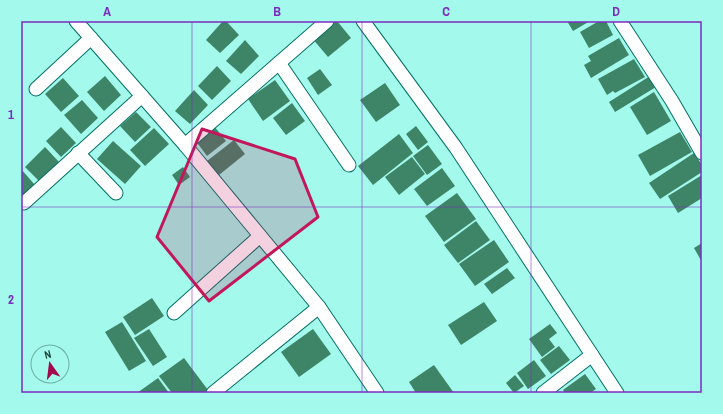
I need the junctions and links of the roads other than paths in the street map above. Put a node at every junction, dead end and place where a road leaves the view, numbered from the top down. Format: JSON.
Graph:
{"nodes":[{"id":1,"x":76,"y":21,"type":"edge"},
{"id":2,"x":327,"y":21,"type":"edge"},
{"id":3,"x":363,"y":21,"type":"edge"},
{"id":4,"x":620,"y":21,"type":"edge"},
{"id":5,"x":91,"y":38,"type":"junction"},
{"id":6,"x":279,"y":63,"type":"junction"},
{"id":7,"x":36,"y":89,"type":"dead end"},
{"id":8,"x":142,"y":96,"type":"junction"},
{"id":9,"x":185,"y":145,"type":"junction"},
{"id":10,"x":78,"y":153,"type":"junction"},
{"id":11,"x":702,"y":153,"type":"edge"},
{"id":12,"x":349,"y":165,"type":"dead end"},
{"id":13,"x":116,"y":193,"type":"dead end"},
{"id":14,"x":24,"y":203,"type":"dead end"},
{"id":15,"x":260,"y":236,"type":"junction"},
{"id":16,"x":320,"y":307,"type":"junction"},
{"id":17,"x":174,"y":313,"type":"dead end"},
{"id":18,"x":592,"y":355,"type":"junction"},
{"id":19,"x":213,"y":393,"type":"edge"},
{"id":20,"x":377,"y":393,"type":"edge"},
{"id":21,"x":543,"y":393,"type":"edge"},
{"id":22,"x":617,"y":393,"type":"edge"}],
"edges":[{"from":1,"to":5,"type":"street"},
{"from":2,"to":6,"type":"street"},
{"from":3,"to":18,"type":"street"},
{"from":4,"to":11,"type":"street"},
{"from":5,"to":7,"type":"street"},
{"from":5,"to":8,"type":"street"},
{"from":6,"to":9,"type":"street"},
{"from":6,"to":12,"type":"street"},
{"from":8,"to":9,"type":"street"},
{"from":8,"to":10,"type":"street"},
{"from":9,"to":15,"type":"street"},
{"from":10,"to":13,"type":"street"},
{"from":10,"to":14,"type":"street"},
{"from":15,"to":16,"type":"street"},
{"from":15,"to":17,"type":"street"},
{"from":16,"to":19,"type":"street"},
{"from":16,"to":20,"type":"street"},
{"from":18,"to":21,"type":"street"},
{"from":18,"to":22,"type":"street"}]}
